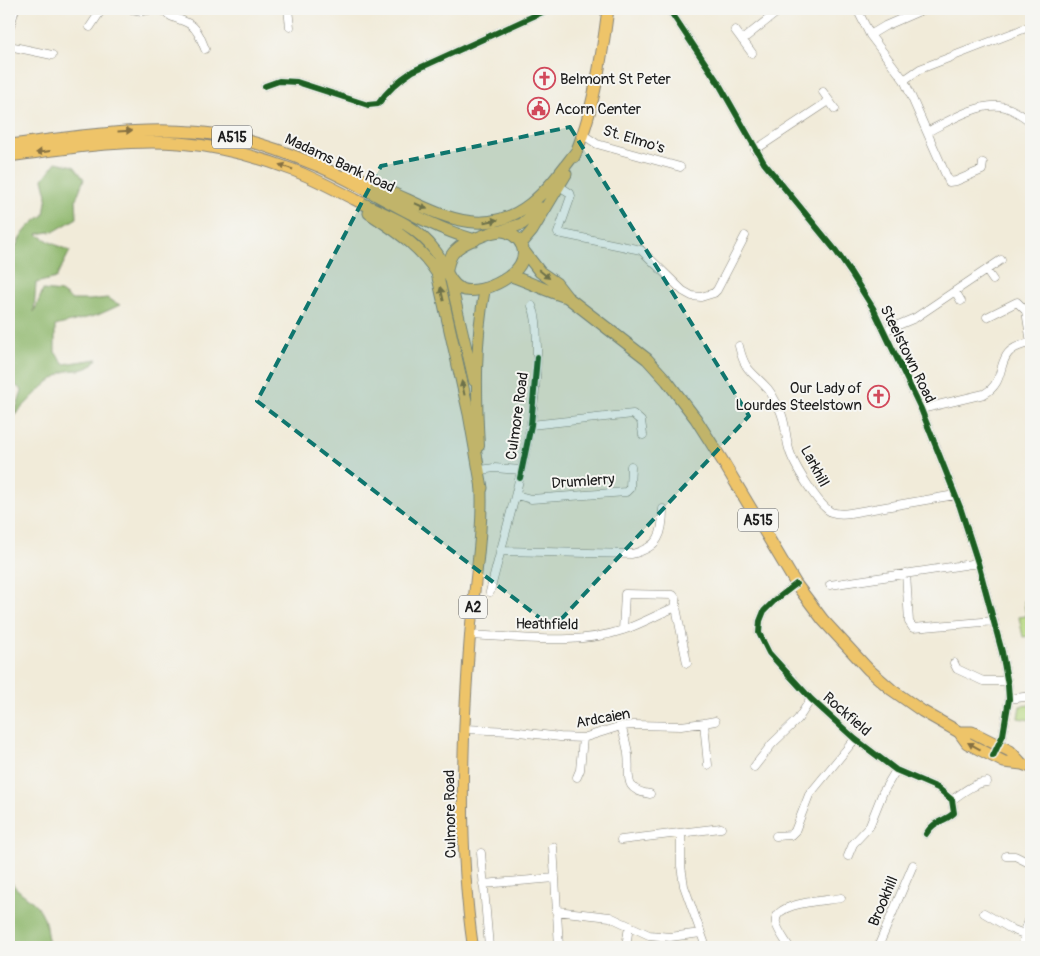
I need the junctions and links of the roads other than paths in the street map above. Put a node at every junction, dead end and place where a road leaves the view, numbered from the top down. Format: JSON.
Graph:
{"nodes":[{"id":1,"x":15,"y":9,"type":"edge"},
{"id":2,"x":102,"y":9,"type":"edge"},
{"id":3,"x":131,"y":9,"type":"edge"},
{"id":4,"x":153,"y":9,"type":"edge"},
{"id":5,"x":164,"y":9,"type":"edge"},
{"id":6,"x":288,"y":9,"type":"edge"},
{"id":7,"x":549,"y":9,"type":"edge"},
{"id":8,"x":608,"y":9,"type":"edge"},
{"id":9,"x":669,"y":9,"type":"edge"},
{"id":10,"x":781,"y":9,"type":"edge"},
{"id":11,"x":857,"y":9,"type":"edge"},
{"id":12,"x":924,"y":9,"type":"edge"},
{"id":13,"x":1031,"y":26,"type":"edge"},
{"id":14,"x":90,"y":27,"type":"dead end"},
{"id":15,"x":290,"y":27,"type":"dead end"},
{"id":16,"x":9,"y":30,"type":"edge"},
{"id":17,"x":734,"y":30,"type":"dead end"},
{"id":18,"x":870,"y":35,"type":"junction"},
{"id":19,"x":742,"y":40,"type":"junction"},
{"id":20,"x":9,"y":46,"type":"edge"},
{"id":21,"x":205,"y":49,"type":"dead end"},
{"id":22,"x":752,"y":53,"type":"dead end"},
{"id":23,"x":52,"y":55,"type":"dead end"},
{"id":24,"x":904,"y":80,"type":"junction"},
{"id":25,"x":265,"y":86,"type":"dead end"},
{"id":26,"x":823,"y":92,"type":"dead end"},
{"id":27,"x":829,"y":100,"type":"junction"},
{"id":28,"x":835,"y":109,"type":"dead end"},
{"id":29,"x":1031,"y":122,"type":"edge"},
{"id":30,"x":927,"y":132,"type":"junction"},
{"id":31,"x":582,"y":134,"type":"junction"},
{"id":32,"x":9,"y":145,"type":"edge"},
{"id":33,"x":278,"y":150,"type":"junction"},
{"id":34,"x":755,"y":150,"type":"junction"},
{"id":35,"x":576,"y":152,"type":"junction"},
{"id":36,"x":9,"y":156,"type":"edge"},
{"id":37,"x":983,"y":164,"type":"dead end"},
{"id":38,"x":680,"y":167,"type":"dead end"},
{"id":39,"x":559,"y":186,"type":"junction"},
{"id":40,"x":330,"y":187,"type":"junction"},
{"id":41,"x":549,"y":202,"type":"junction"},
{"id":42,"x":501,"y":231,"type":"junction"},
{"id":43,"x":745,"y":236,"type":"dead end"},
{"id":44,"x":475,"y":240,"type":"junction"},
{"id":45,"x":522,"y":247,"type":"junction"},
{"id":46,"x":1001,"y":260,"type":"dead end"},
{"id":47,"x":447,"y":270,"type":"junction"},
{"id":48,"x":986,"y":270,"type":"junction"},
{"id":49,"x":510,"y":276,"type":"junction"},
{"id":50,"x":993,"y":280,"type":"dead end"},
{"id":51,"x":451,"y":282,"type":"junction"},
{"id":52,"x":485,"y":288,"type":"junction"},
{"id":53,"x":955,"y":292,"type":"junction"},
{"id":54,"x":568,"y":297,"type":"junction"},
{"id":55,"x":961,"y":301,"type":"dead end"},
{"id":56,"x":532,"y":306,"type":"dead end"},
{"id":57,"x":987,"y":318,"type":"dead end"},
{"id":58,"x":884,"y":332,"type":"junction"},
{"id":59,"x":1031,"y":343,"type":"edge"},
{"id":60,"x":739,"y":346,"type":"dead end"},
{"id":61,"x":477,"y":394,"type":"junction"},
{"id":62,"x":921,"y":409,"type":"junction"},
{"id":63,"x":531,"y":425,"type":"junction"},
{"id":64,"x":643,"y":435,"type":"dead end"},
{"id":65,"x":631,"y":466,"type":"dead end"},
{"id":66,"x":481,"y":470,"type":"junction"},
{"id":67,"x":521,"y":470,"type":"junction"},
{"id":68,"x":482,"y":488,"type":"junction"},
{"id":69,"x":516,"y":495,"type":"junction"},
{"id":70,"x":955,"y":495,"type":"junction"},
{"id":71,"x":663,"y":509,"type":"dead end"},
{"id":72,"x":500,"y":551,"type":"junction"},
{"id":73,"x":978,"y":563,"type":"junction"},
{"id":74,"x":906,"y":573,"type":"junction"},
{"id":75,"x":796,"y":584,"type":"junction"},
{"id":76,"x":830,"y":585,"type":"dead end"},
{"id":77,"x":490,"y":592,"type":"dead end"},
{"id":78,"x":676,"y":607,"type":"junction"},
{"id":79,"x":994,"y":620,"type":"junction"},
{"id":80,"x":623,"y":630,"type":"junction"},
{"id":81,"x":470,"y":635,"type":"junction"},
{"id":82,"x":688,"y":663,"type":"dead end"},
{"id":83,"x":954,"y":663,"type":"dead end"},
{"id":84,"x":1007,"y":680,"type":"junction"},
{"id":85,"x":1031,"y":696,"type":"edge"},
{"id":86,"x":1009,"y":698,"type":"junction"},
{"id":87,"x":811,"y":699,"type":"junction"},
{"id":88,"x":715,"y":721,"type":"dead end"},
{"id":89,"x":704,"y":723,"type":"junction"},
{"id":90,"x":621,"y":726,"type":"junction"},
{"id":91,"x":465,"y":729,"type":"junction"},
{"id":92,"x":583,"y":738,"type":"junction"},
{"id":93,"x":855,"y":739,"type":"junction"},
{"id":94,"x":996,"y":751,"type":"junction"},
{"id":95,"x":708,"y":765,"type":"dead end"},
{"id":96,"x":1027,"y":766,"type":"edge"},
{"id":97,"x":754,"y":767,"type":"dead end"},
{"id":98,"x":896,"y":770,"type":"junction"},
{"id":99,"x":577,"y":777,"type":"dead end"},
{"id":100,"x":987,"y":782,"type":"dead end"},
{"id":101,"x":650,"y":794,"type":"dead end"},
{"id":102,"x":952,"y":800,"type":"junction"},
{"id":103,"x":721,"y":828,"type":"dead end"},
{"id":104,"x":681,"y":832,"type":"junction"},
{"id":105,"x":926,"y":834,"type":"dead end"},
{"id":106,"x":776,"y":836,"type":"dead end"},
{"id":107,"x":621,"y":840,"type":"dead end"},
{"id":108,"x":553,"y":848,"type":"dead end"},
{"id":109,"x":481,"y":853,"type":"dead end"},
{"id":110,"x":848,"y":856,"type":"dead end"},
{"id":111,"x":1006,"y":856,"type":"dead end"},
{"id":112,"x":1031,"y":864,"type":"edge"},
{"id":113,"x":913,"y":865,"type":"dead end"},
{"id":114,"x":555,"y":878,"type":"junction"},
{"id":115,"x":483,"y":884,"type":"junction"},
{"id":116,"x":840,"y":898,"type":"dead end"},
{"id":117,"x":556,"y":911,"type":"junction"},
{"id":118,"x":984,"y":912,"type":"dead end"},
{"id":119,"x":1031,"y":915,"type":"edge"},
{"id":120,"x":629,"y":926,"type":"junction"},
{"id":121,"x":701,"y":933,"type":"junction"},
{"id":122,"x":1024,"y":934,"type":"junction"},
{"id":123,"x":472,"y":947,"type":"edge"},
{"id":124,"x":489,"y":947,"type":"edge"},
{"id":125,"x":559,"y":947,"type":"edge"},
{"id":126,"x":626,"y":947,"type":"edge"},
{"id":127,"x":706,"y":947,"type":"edge"},
{"id":128,"x":789,"y":947,"type":"edge"},
{"id":129,"x":878,"y":947,"type":"edge"},
{"id":130,"x":1023,"y":947,"type":"edge"}],
"edges":[{"from":1,"to":16,"type":"street"},
{"from":2,"to":14,"type":"street"},
{"from":3,"to":4,"type":"street"},
{"from":5,"to":21,"type":"street"},
{"from":6,"to":15,"type":"street"},
{"from":7,"to":25,"type":"street"},
{"from":8,"to":31,"type":"highway"},
{"from":9,"to":34,"type":"street","name":"Steelstown Road"},
{"from":10,"to":19,"type":"street"},
{"from":11,"to":18,"type":"street"},
{"from":12,"to":18,"type":"street"},
{"from":13,"to":24,"type":"street"},
{"from":17,"to":19,"type":"street"},
{"from":18,"to":24,"type":"street"},
{"from":19,"to":22,"type":"street"},
{"from":20,"to":23,"type":"street"},
{"from":24,"to":30,"type":"street"},
{"from":26,"to":27,"type":"street"},
{"from":27,"to":28,"type":"street"},
{"from":27,"to":34,"type":"street"},
{"from":29,"to":30,"type":"street"},
{"from":30,"to":37,"type":"street"},
{"from":31,"to":35,"type":"highway"},
{"from":31,"to":38,"type":"street","name":"St. Elmo's"},
{"from":32,"to":33,"type":"highway","name":"Madams Bank Road","number":"A515","one_way":true},
{"from":33,"to":35,"type":"highway","one_way":true},
{"from":33,"to":44,"type":"highway","name":"Madams Bank Road","number":"A515"},
{"from":34,"to":58,"type":"street","name":"Steelstown Road"},
{"from":35,"to":39,"type":"highway"},
{"from":40,"to":36,"type":"highway","name":"Madams Bank Road","number":"A515","one_way":true},
{"from":39,"to":41,"type":"highway"},
{"from":39,"to":43,"type":"street"},
{"from":40,"to":47,"type":"highway","name":"Madams Bank Road","number":"A515"},
{"from":68,"to":40,"type":"highway","one_way":true},
{"from":41,"to":42,"type":"highway"},
{"from":41,"to":45,"type":"highway"},
{"from":42,"to":44,"type":"highway"},
{"from":42,"to":45,"type":"highway"},
{"from":44,"to":47,"type":"highway"},
{"from":45,"to":49,"type":"highway"},
{"from":45,"to":54,"type":"highway","number":"A515","one_way":true},
{"from":46,"to":48,"type":"street"},
{"from":47,"to":51,"type":"highway","number":"A2"},
{"from":48,"to":50,"type":"street"},
{"from":48,"to":53,"type":"street"},
{"from":49,"to":52,"type":"highway"},
{"from":49,"to":54,"type":"highway","number":"A515"},
{"from":51,"to":52,"type":"highway"},
{"from":51,"to":61,"type":"main road","name":"Culmore Road","number":"A2"},
{"from":52,"to":61,"type":"main road","name":"Culmore Road","number":"A2"},
{"from":53,"to":55,"type":"street"},
{"from":53,"to":58,"type":"street"},
{"from":54,"to":75,"type":"highway","number":"A515"},
{"from":56,"to":63,"type":"street","name":"Culmore Road"},
{"from":57,"to":59,"type":"street"},
{"from":58,"to":62,"type":"street","name":"Steelstown Road"},
{"from":59,"to":62,"type":"street"},
{"from":60,"to":70,"type":"street","name":"Larkhill"},
{"from":61,"to":66,"type":"main road","name":"Culmore Road","number":"A2"},
{"from":62,"to":70,"type":"street","name":"Steelstown Road"},
{"from":63,"to":64,"type":"street"},
{"from":63,"to":67,"type":"street","name":"Culmore Road"},
{"from":65,"to":69,"type":"street","name":"Drumlerry"},
{"from":66,"to":67,"type":"street","name":"Culmore Road"},
{"from":66,"to":68,"type":"main road","name":"Culmore Road","number":"A2"},
{"from":67,"to":69,"type":"street","name":"Culmore Road"},
{"from":68,"to":81,"type":"main road","name":"Culmore Road","number":"A2"},
{"from":69,"to":72,"type":"street","name":"Culmore Road"},
{"from":70,"to":73,"type":"street","name":"Steelstown Road"},
{"from":71,"to":72,"type":"street"},
{"from":72,"to":77,"type":"street","name":"Culmore Road"},
{"from":73,"to":74,"type":"street"},
{"from":73,"to":79,"type":"street","name":"Steelstown Road"},
{"from":74,"to":76,"type":"street"},
{"from":74,"to":79,"type":"street"},
{"from":75,"to":87,"type":"street","name":"Rockfield"},
{"from":75,"to":94,"type":"highway","number":"A515"},
{"from":78,"to":80,"type":"street","name":"Heathfield"},
{"from":78,"to":80,"type":"street"},
{"from":78,"to":82,"type":"street"},
{"from":79,"to":84,"type":"street","name":"Steelstown Road"},
{"from":80,"to":81,"type":"street","name":"Heathfield"},
{"from":81,"to":91,"type":"main road","name":"Culmore Road","number":"A2"},
{"from":83,"to":84,"type":"street"},
{"from":84,"to":86,"type":"street","name":"Steelstown Road"},
{"from":85,"to":86,"type":"street"},
{"from":86,"to":94,"type":"street","name":"Steelstown Road"},
{"from":87,"to":93,"type":"street","name":"Rockfield"},
{"from":87,"to":97,"type":"street"},
{"from":88,"to":89,"type":"street","name":"Ardcaien"},
{"from":89,"to":90,"type":"street","name":"Ardcaien"},
{"from":89,"to":95,"type":"street"},
{"from":90,"to":92,"type":"street","name":"Ardcaien"},
{"from":90,"to":101,"type":"street"},
{"from":91,"to":92,"type":"street","name":"Ardcaien"},
{"from":91,"to":123,"type":"main road","name":"Culmore Road","number":"A2"},
{"from":92,"to":99,"type":"street"},
{"from":93,"to":98,"type":"street","name":"Rockfield"},
{"from":93,"to":106,"type":"street"},
{"from":94,"to":96,"type":"highway","number":"A515"},
{"from":98,"to":102,"type":"street","name":"Rockfield"},
{"from":98,"to":110,"type":"street"},
{"from":100,"to":102,"type":"street"},
{"from":102,"to":105,"type":"street"},
{"from":103,"to":104,"type":"street"},
{"from":104,"to":107,"type":"street"},
{"from":104,"to":121,"type":"street"},
{"from":108,"to":114,"type":"street"},
{"from":109,"to":115,"type":"street"},
{"from":111,"to":112,"type":"street"},
{"from":113,"to":129,"type":"street","name":"Brookhill"},
{"from":114,"to":115,"type":"street"},
{"from":114,"to":117,"type":"street"},
{"from":115,"to":124,"type":"street"},
{"from":116,"to":128,"type":"street"},
{"from":117,"to":120,"type":"street"},
{"from":117,"to":125,"type":"street"},
{"from":118,"to":122,"type":"street"},
{"from":119,"to":122,"type":"street"},
{"from":120,"to":121,"type":"street"},
{"from":120,"to":126,"type":"street"},
{"from":121,"to":127,"type":"street"},
{"from":122,"to":130,"type":"street"}]}
